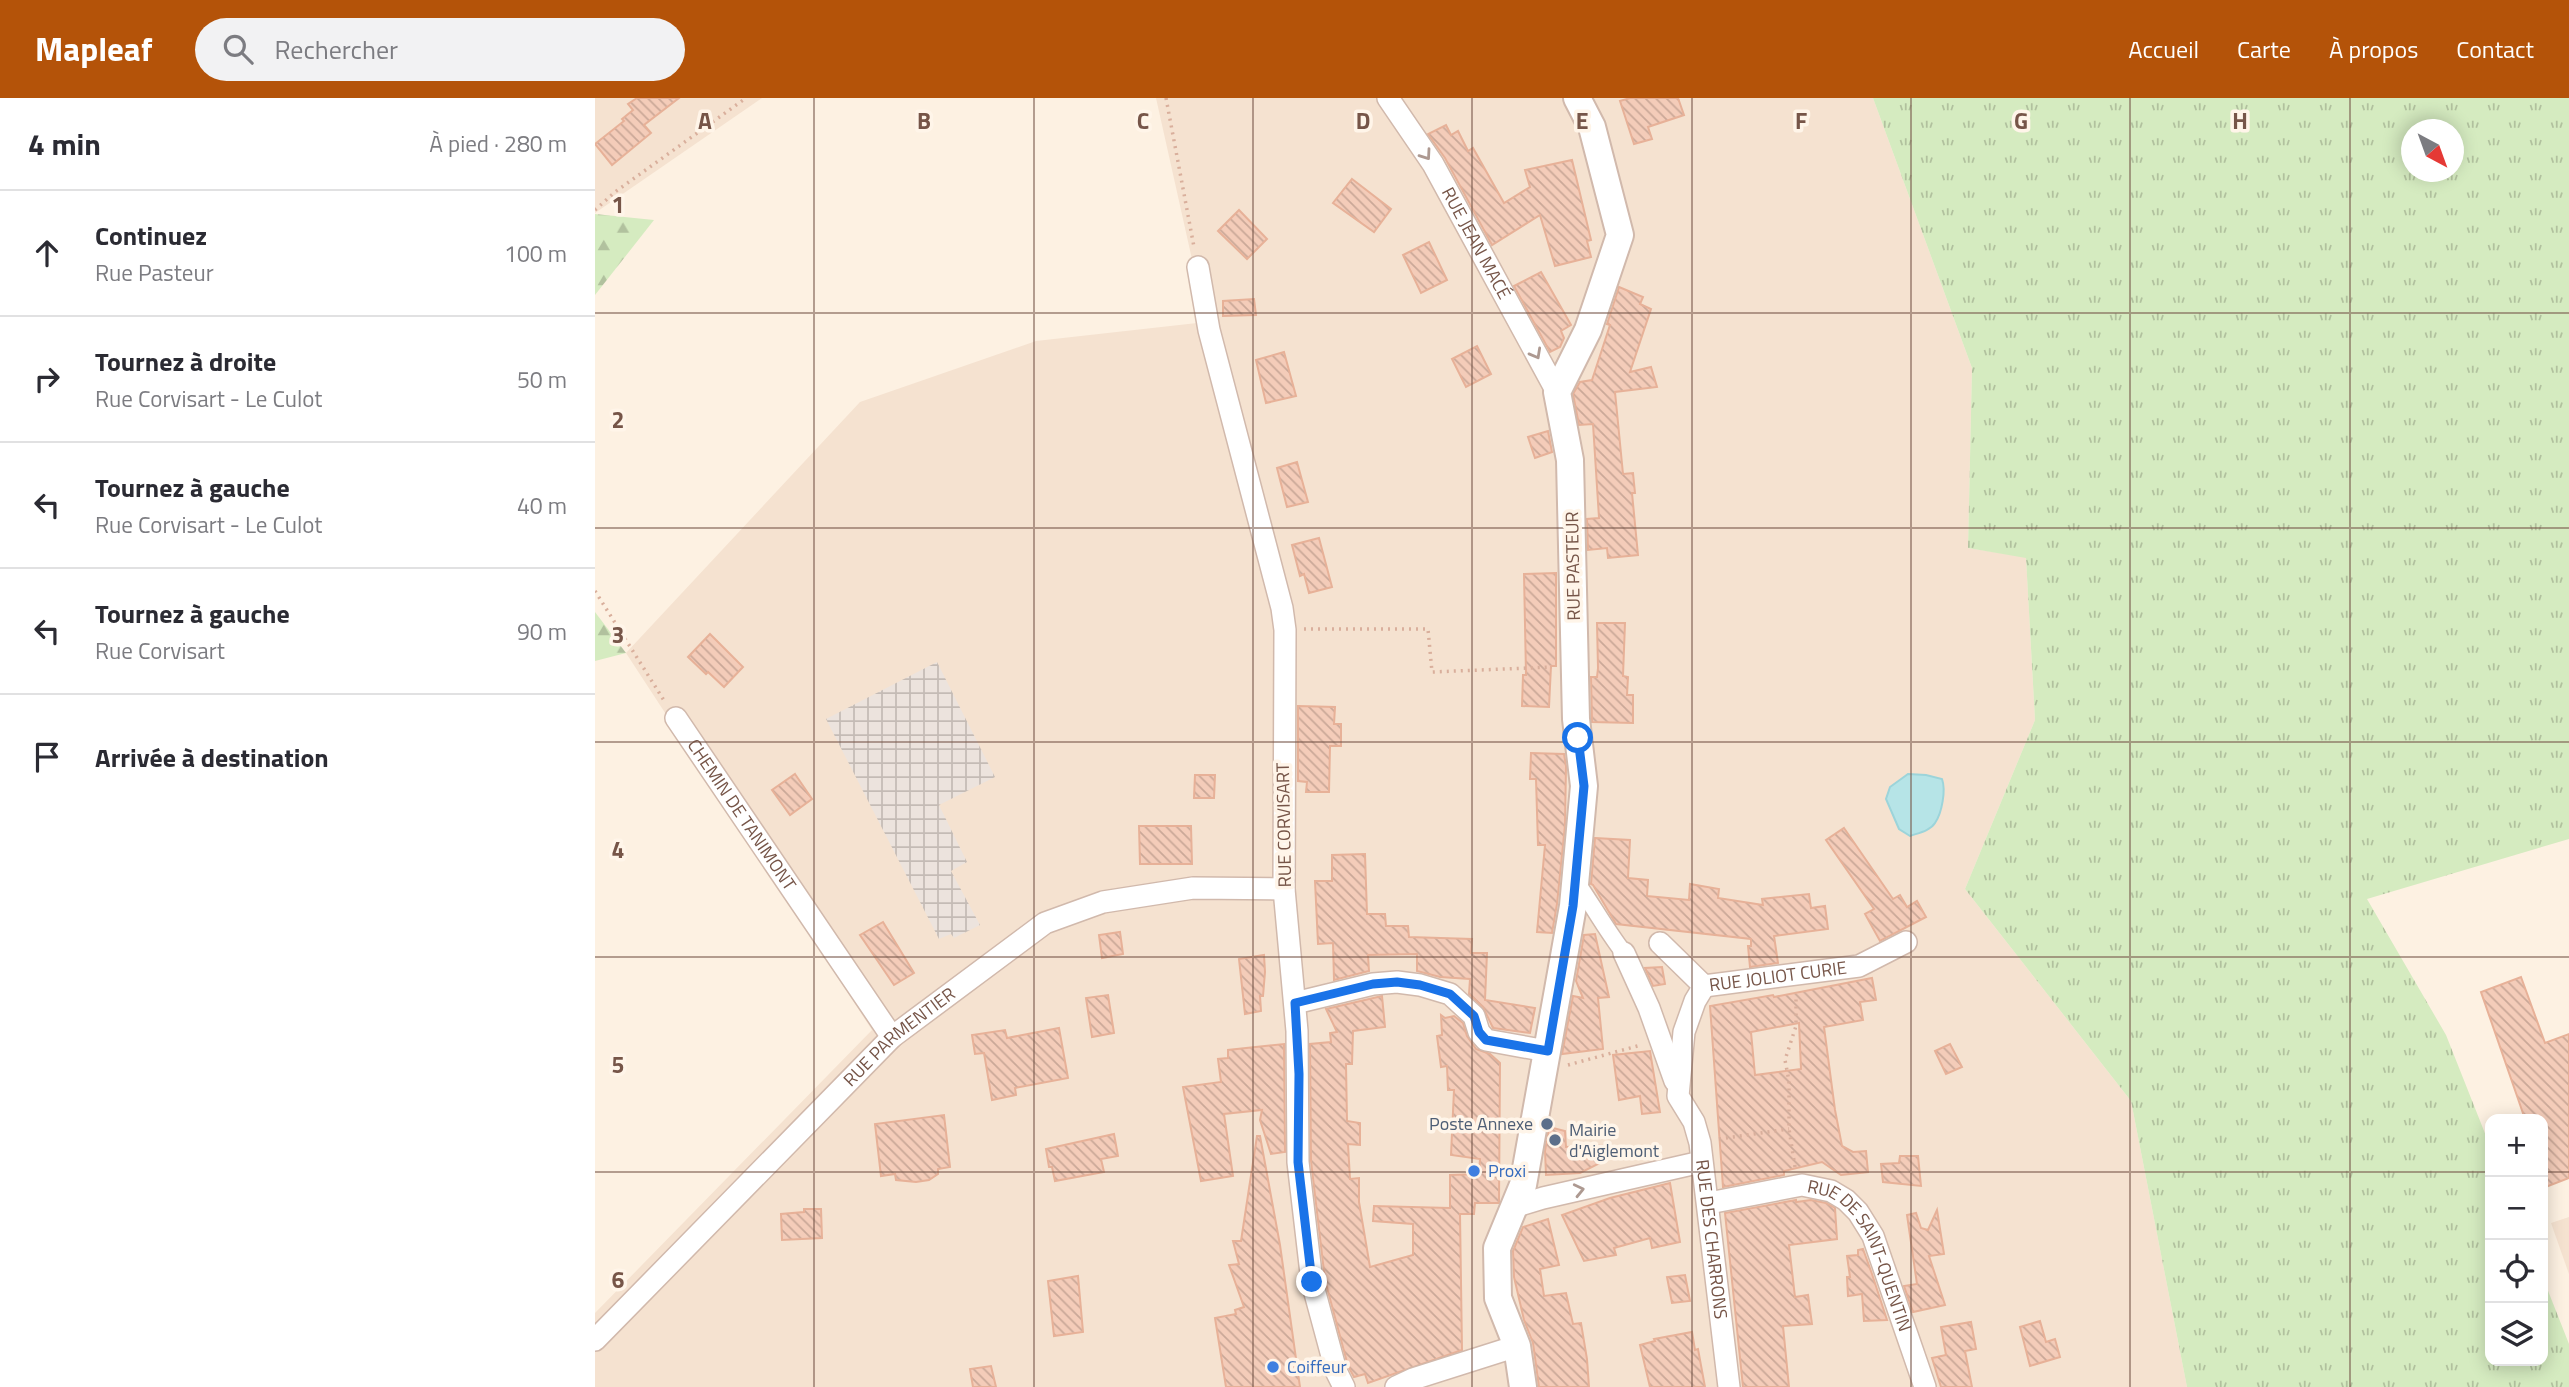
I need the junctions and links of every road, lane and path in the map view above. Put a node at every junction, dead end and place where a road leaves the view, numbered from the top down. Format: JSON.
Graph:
{"nodes":[{"id":1,"x":746,"y":98,"type":"edge"},
{"id":2,"x":1166,"y":98,"type":"edge"},
{"id":3,"x":1388,"y":98,"type":"edge"},
{"id":4,"x":1577,"y":98,"type":"edge"},
{"id":5,"x":595,"y":210,"type":"edge"},
{"id":6,"x":1198,"y":267,"type":"joint"},
{"id":7,"x":1557,"y":392,"type":"junction"},
{"id":8,"x":595,"y":591,"type":"edge"},
{"id":9,"x":1285,"y":629,"type":"junction"},
{"id":10,"x":1575,"y":666,"type":"junction"},
{"id":11,"x":676,"y":718,"type":"joint"},
{"id":12,"x":1575,"y":880,"type":"junction"},
{"id":13,"x":1284,"y":889,"type":"junction"},
{"id":14,"x":1906,"y":942,"type":"dead end"},
{"id":15,"x":1660,"y":943,"type":"dead end"},
{"id":16,"x":1624,"y":953,"type":"joint"},
{"id":17,"x":1796,"y":976,"type":"junction"},
{"id":18,"x":1704,"y":986,"type":"junction"},
{"id":19,"x":1295,"y":1003,"type":"junction"},
{"id":20,"x":892,"y":1037,"type":"junction"},
{"id":21,"x":1661,"y":1040,"type":"junction"},
{"id":22,"x":1546,"y":1059,"type":"junction"},
{"id":23,"x":1678,"y":1096,"type":"junction"},
{"id":24,"x":1789,"y":1129,"type":"junction"},
{"id":25,"x":1700,"y":1152,"type":"junction"},
{"id":26,"x":1802,"y":1185,"type":"junction"},
{"id":27,"x":1709,"y":1203,"type":"junction"},
{"id":28,"x":1513,"y":1207,"type":"junction"},
{"id":29,"x":595,"y":1340,"type":"edge"},
{"id":30,"x":1517,"y":1346,"type":"junction"},
{"id":31,"x":1344,"y":1387,"type":"edge"},
{"id":32,"x":1396,"y":1387,"type":"edge"},
{"id":33,"x":1523,"y":1387,"type":"edge"},
{"id":34,"x":1729,"y":1387,"type":"edge"},
{"id":35,"x":1925,"y":1387,"type":"edge"}],
"edges":[{"from":1,"to":5,"type":"path"},
{"from":2,"to":6,"type":"path"},
{"from":3,"to":7,"type":"street","name":"RUE JEAN MACÉ","one_way":true},
{"from":4,"to":7,"type":"street"},
{"from":6,"to":9,"type":"street","name":"RUE CORVISART"},
{"from":7,"to":10,"type":"street","name":"RUE PASTEUR"},
{"from":8,"to":11,"type":"path"},
{"from":9,"to":10,"type":"path"},
{"from":9,"to":13,"type":"street","name":"RUE CORVISART"},
{"from":10,"to":12,"type":"street","name":"RUE PASTEUR"},
{"from":11,"to":20,"type":"street","name":"CHEMIN DE TANIMONT"},
{"from":12,"to":16,"type":"street"},
{"from":12,"to":22,"type":"street","name":"RUE PASTEUR"},
{"from":13,"to":19,"type":"street","name":"RUE CORVISART"},
{"from":13,"to":20,"type":"street","name":"RUE PARMENTIER"},
{"from":14,"to":17,"type":"street","name":"RUE JOLIOT CURIE"},
{"from":15,"to":18,"type":"street","name":"RUE JOLIOT CURIE"},
{"from":16,"to":21,"type":"street","name":"RUE DES CHARRONS"},
{"from":17,"to":18,"type":"street","name":"RUE JOLIOT CURIE"},
{"from":17,"to":24,"type":"path"},
{"from":18,"to":23,"type":"street"},
{"from":19,"to":22,"type":"street"},
{"from":19,"to":31,"type":"street","name":"RUE CORVISART"},
{"from":20,"to":29,"type":"street","name":"RUE PARMENTIER"},
{"from":21,"to":22,"type":"path"},
{"from":21,"to":23,"type":"street","name":"RUE DES CHARRONS"},
{"from":22,"to":28,"type":"street","name":"RUE PASTEUR"},
{"from":23,"to":25,"type":"street","name":"RUE DES CHARRONS"},
{"from":24,"to":25,"type":"path"},
{"from":24,"to":26,"type":"path"},
{"from":25,"to":27,"type":"street","name":"RUE DES CHARRONS"},
{"from":28,"to":25,"type":"street","one_way":true},
{"from":26,"to":27,"type":"street","name":"RUE DE SAINT-QUENTIN"},
{"from":26,"to":35,"type":"street","name":"RUE DE SAINT-QUENTIN"},
{"from":27,"to":34,"type":"street","name":"RUE DES CHARRONS"},
{"from":28,"to":30,"type":"street","name":"RUE PASTEUR"},
{"from":30,"to":32,"type":"street"},
{"from":30,"to":33,"type":"street","name":"RUE PASTEUR"}]}
